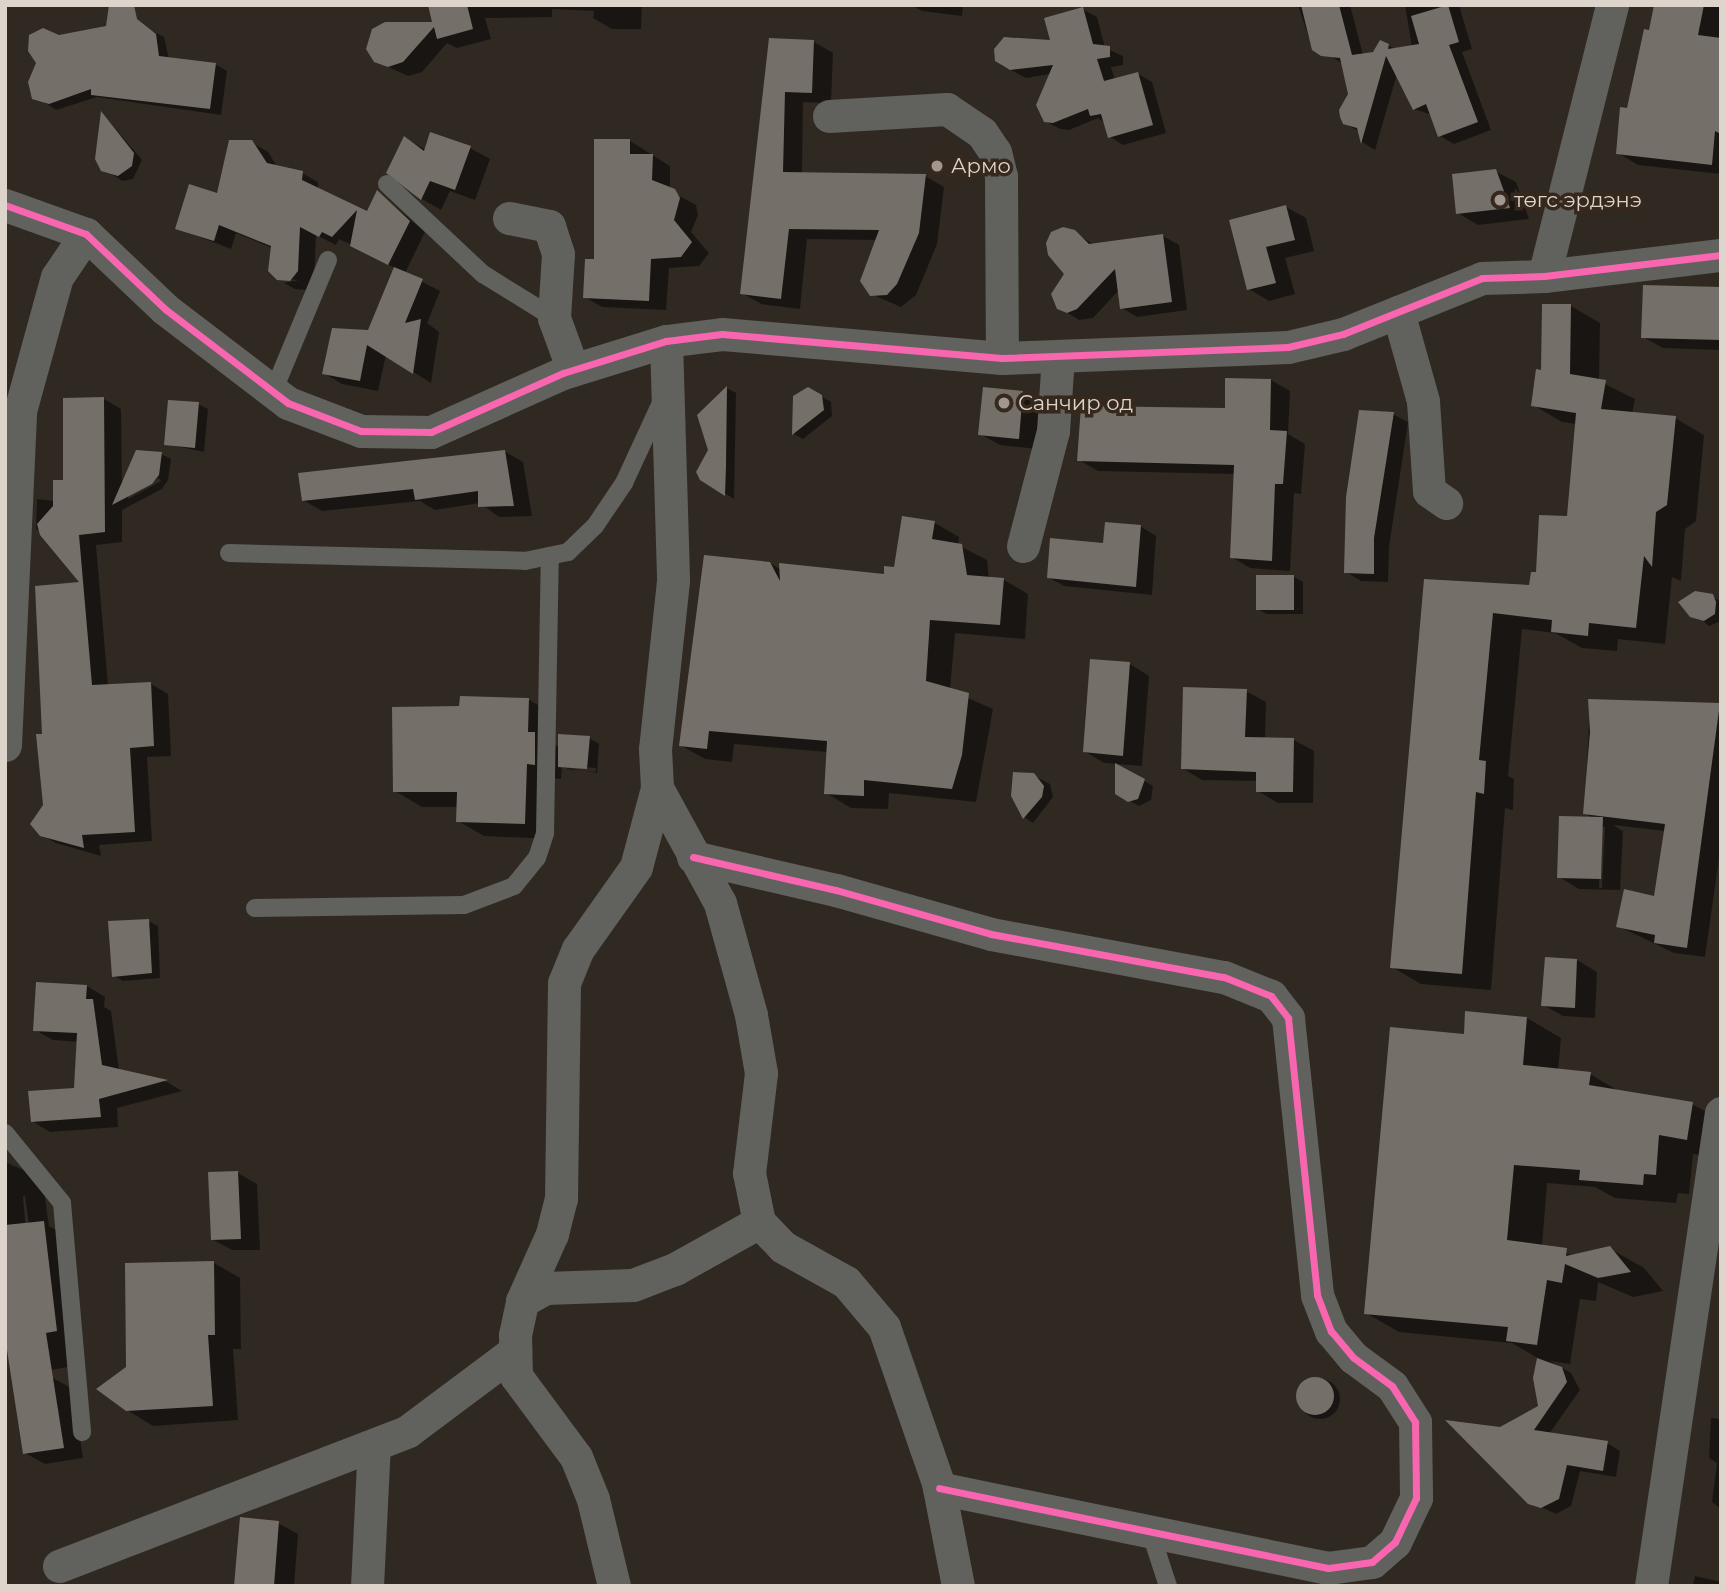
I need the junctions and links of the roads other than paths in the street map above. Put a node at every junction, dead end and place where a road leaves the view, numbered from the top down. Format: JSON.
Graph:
{"nodes":[{"id":1,"x":1612,"y":5,"type":"edge"},
{"id":2,"x":829,"y":116,"type":"dead end"},
{"id":3,"x":387,"y":184,"type":"dead end"},
{"id":4,"x":5,"y":205,"type":"edge"},
{"id":5,"x":509,"y":218,"type":"dead end"},
{"id":6,"x":86,"y":234,"type":"junction"},
{"id":7,"x":1721,"y":256,"type":"edge"},
{"id":8,"x":328,"y":260,"type":"dead end"},
{"id":9,"x":1544,"y":276,"type":"junction"},
{"id":10,"x":1398,"y":312,"type":"junction"},
{"id":11,"x":554,"y":318,"type":"junction"},
{"id":12,"x":666,"y":341,"type":"junction"},
{"id":13,"x":1058,"y":356,"type":"junction"},
{"id":14,"x":1002,"y":358,"type":"junction"},
{"id":15,"x":573,"y":370,"type":"junction"},
{"id":16,"x":668,"y":387,"type":"junction"},
{"id":17,"x":273,"y":392,"type":"junction"},
{"id":18,"x":1446,"y":503,"type":"dead end"},
{"id":19,"x":1023,"y":546,"type":"dead end"},
{"id":20,"x":229,"y":553,"type":"dead end"},
{"id":21,"x":551,"y":556,"type":"junction"},
{"id":22,"x":5,"y":745,"type":"edge"},
{"id":23,"x":657,"y":788,"type":"junction"},
{"id":24,"x":694,"y":857,"type":"junction"},
{"id":25,"x":256,"y":908,"type":"dead end"},
{"id":26,"x":1721,"y":1113,"type":"edge"},
{"id":27,"x":5,"y":1133,"type":"edge"},
{"id":28,"x":1717,"y":1165,"type":"edge"},
{"id":29,"x":759,"y":1222,"type":"junction"},
{"id":30,"x":522,"y":1301,"type":"junction"},
{"id":31,"x":515,"y":1351,"type":"junction"},
{"id":32,"x":82,"y":1432,"type":"dead end"},
{"id":33,"x":374,"y":1445,"type":"junction"},
{"id":34,"x":939,"y":1488,"type":"junction"},
{"id":35,"x":1150,"y":1531,"type":"junction"},
{"id":36,"x":59,"y":1566,"type":"dead end"},
{"id":37,"x":367,"y":1586,"type":"edge"},
{"id":38,"x":614,"y":1586,"type":"edge"},
{"id":39,"x":958,"y":1586,"type":"edge"},
{"id":40,"x":1168,"y":1586,"type":"edge"},
{"id":41,"x":1651,"y":1586,"type":"edge"}],
"edges":[{"from":1,"to":9,"type":"street"},
{"from":2,"to":14,"type":"street"},
{"from":3,"to":11,"type":"lane"},
{"from":4,"to":6,"type":"street"},
{"from":5,"to":11,"type":"street"},
{"from":6,"to":17,"type":"street"},
{"from":6,"to":22,"type":"street"},
{"from":7,"to":9,"type":"street"},
{"from":8,"to":17,"type":"lane"},
{"from":9,"to":10,"type":"street"},
{"from":10,"to":13,"type":"street"},
{"from":10,"to":18,"type":"street"},
{"from":11,"to":15,"type":"street"},
{"from":12,"to":14,"type":"street"},
{"from":12,"to":15,"type":"street"},
{"from":12,"to":16,"type":"street"},
{"from":13,"to":14,"type":"street"},
{"from":13,"to":19,"type":"street"},
{"from":15,"to":17,"type":"street"},
{"from":16,"to":21,"type":"lane"},
{"from":16,"to":23,"type":"street"},
{"from":20,"to":21,"type":"lane"},
{"from":21,"to":25,"type":"lane"},
{"from":23,"to":24,"type":"street"},
{"from":23,"to":30,"type":"street"},
{"from":24,"to":29,"type":"street"},
{"from":24,"to":35,"type":"street"},
{"from":26,"to":28,"type":"street"},
{"from":27,"to":32,"type":"lane"},
{"from":28,"to":41,"type":"street"},
{"from":29,"to":30,"type":"street"},
{"from":29,"to":34,"type":"street"},
{"from":30,"to":31,"type":"street"},
{"from":31,"to":33,"type":"street"},
{"from":31,"to":38,"type":"street"},
{"from":33,"to":36,"type":"street"},
{"from":33,"to":37,"type":"street"},
{"from":34,"to":35,"type":"street"},
{"from":34,"to":39,"type":"street"},
{"from":35,"to":40,"type":"lane"}]}
